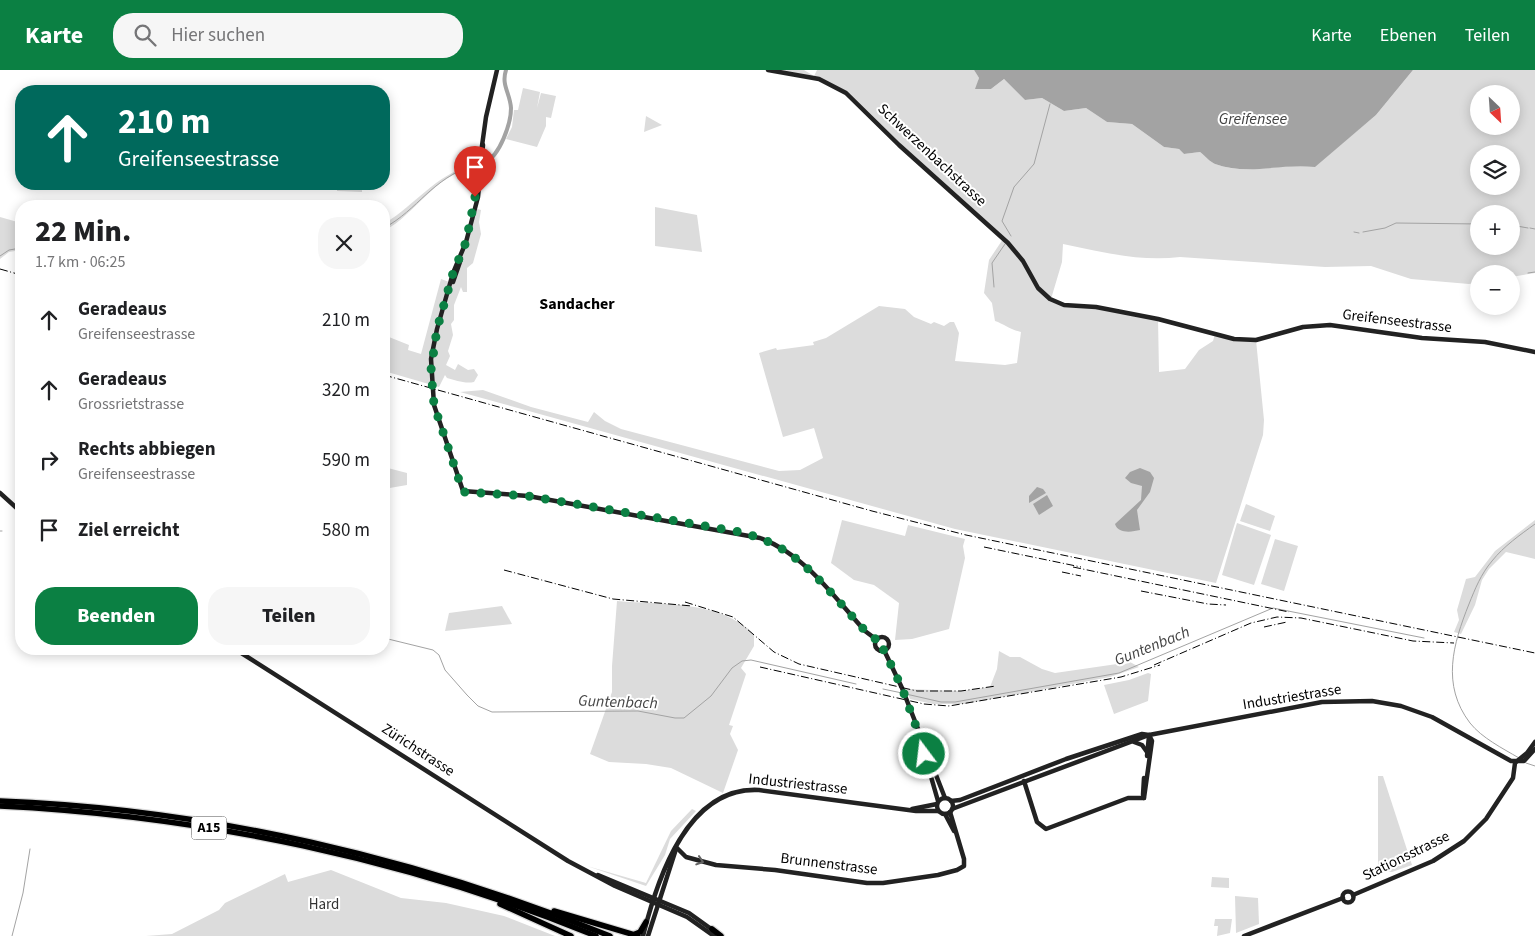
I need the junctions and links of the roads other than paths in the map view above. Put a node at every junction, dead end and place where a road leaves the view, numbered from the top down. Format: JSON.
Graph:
{"nodes":[{"id":1,"x":497,"y":70,"type":"edge"},
{"id":2,"x":768,"y":70,"type":"edge"},
{"id":3,"x":1051,"y":299,"type":"joint"},
{"id":4,"x":1535,"y":352,"type":"edge"},
{"id":5,"x":0,"y":493,"type":"edge"},
{"id":6,"x":15,"y":507,"type":"edge"},
{"id":7,"x":877,"y":640,"type":"junction"},
{"id":8,"x":884,"y":650,"type":"junction"},
{"id":9,"x":244,"y":655,"type":"edge"},
{"id":10,"x":1149,"y":735,"type":"junction"},
{"id":11,"x":921,"y":740,"type":"junction"},
{"id":12,"x":1132,"y":742,"type":"junction"},
{"id":13,"x":1535,"y":742,"type":"edge"},
{"id":14,"x":1535,"y":749,"type":"edge"},
{"id":15,"x":1147,"y":752,"type":"junction"},
{"id":16,"x":924,"y":754,"type":"junction"},
{"id":17,"x":929,"y":759,"type":"junction"},
{"id":18,"x":1521,"y":760,"type":"junction"},
{"id":19,"x":1024,"y":781,"type":"junction"},
{"id":20,"x":945,"y":798,"type":"junction"},
{"id":21,"x":1144,"y":798,"type":"junction"},
{"id":22,"x":0,"y":801,"type":"edge"},
{"id":23,"x":951,"y":801,"type":"junction"},
{"id":24,"x":938,"y":803,"type":"junction"},
{"id":25,"x":0,"y":806,"type":"edge"},
{"id":26,"x":912,"y":810,"type":"junction"},
{"id":27,"x":938,"y":811,"type":"junction"},
{"id":28,"x":949,"y":812,"type":"junction"},
{"id":29,"x":676,"y":847,"type":"junction"},
{"id":30,"x":684,"y":855,"type":"junction"},
{"id":31,"x":673,"y":858,"type":"junction"},
{"id":32,"x":473,"y":892,"type":"junction"},
{"id":33,"x":656,"y":901,"type":"junction"},
{"id":34,"x":523,"y":903,"type":"junction"},
{"id":35,"x":646,"y":922,"type":"junction"},
{"id":36,"x":712,"y":929,"type":"joint"},
{"id":37,"x":636,"y":935,"type":"edge"},
{"id":38,"x":571,"y":936,"type":"edge"},
{"id":39,"x":596,"y":936,"type":"edge"},
{"id":40,"x":610,"y":936,"type":"edge"},
{"id":41,"x":643,"y":936,"type":"edge"},
{"id":42,"x":648,"y":936,"type":"edge"},
{"id":43,"x":714,"y":936,"type":"edge"},
{"id":44,"x":720,"y":936,"type":"edge"},
{"id":45,"x":1244,"y":936,"type":"edge"}],
"edges":[{"from":1,"to":7,"type":"street"},
{"from":2,"to":3,"type":"street","name":"Schwerzenbachstrasse"},
{"from":3,"to":4,"type":"street","name":"Greifenseestrasse"},
{"from":5,"to":6,"type":"street"},
{"from":7,"to":8,"type":"street"},
{"from":7,"to":8,"type":"street"},
{"from":8,"to":11,"type":"street"},
{"from":9,"to":33,"type":"street","name":"Zürichstrasse"},
{"from":10,"to":12,"type":"street","name":"Industriestrasse"},
{"from":10,"to":15,"type":"street"},
{"from":10,"to":18,"type":"street","name":"Industriestrasse"},
{"from":10,"to":21,"type":"street"},
{"from":10,"to":23,"type":"street","name":"Industriestrasse"},
{"from":11,"to":16,"type":"street"},
{"from":11,"to":17,"type":"street"},
{"from":12,"to":15,"type":"street"},
{"from":12,"to":19,"type":"street","name":"Industriestrasse"},
{"from":13,"to":18,"type":"street"},
{"from":14,"to":18,"type":"street"},
{"from":15,"to":21,"type":"street"},
{"from":16,"to":17,"type":"street"},
{"from":16,"to":24,"type":"street"},
{"from":17,"to":20,"type":"street"},
{"from":18,"to":45,"type":"street","name":"Stationsstrasse"},
{"from":19,"to":21,"type":"street"},
{"from":19,"to":28,"type":"street","name":"Industriestrasse"},
{"from":20,"to":23,"type":"street"},
{"from":20,"to":24,"type":"street","name":"Industriestrasse"},
{"from":22,"to":34,"type":"highway","number":"A15"},
{"from":23,"to":28,"type":"street"},
{"from":24,"to":26,"type":"street","name":"Industriestrasse"},
{"from":24,"to":27,"type":"street"},
{"from":25,"to":32,"type":"highway","number":"A15"},
{"from":26,"to":27,"type":"street","name":"Industriestrasse"},
{"from":26,"to":29,"type":"street","name":"Industriestrasse"},
{"from":27,"to":28,"type":"street","name":"Industriestrasse"},
{"from":30,"to":28,"type":"street","name":"Brunnenstrasse","one_way":true},
{"from":29,"to":30,"type":"street","name":"Brunnenstrasse"},
{"from":29,"to":31,"type":"street","name":"Industriestrasse"},
{"from":29,"to":33,"type":"street","name":"Industriestrasse"},
{"from":30,"to":31,"type":"street"},
{"from":31,"to":33,"type":"street","name":"Industriestrasse"},
{"from":32,"to":38,"type":"highway"},
{"from":32,"to":39,"type":"highway","number":"A15"},
{"from":33,"to":35,"type":"street"},
{"from":33,"to":36,"type":"street"},
{"from":33,"to":42,"type":"street"},
{"from":33,"to":43,"type":"street"},
{"from":34,"to":37,"type":"highway"},
{"from":34,"to":40,"type":"highway","number":"A15"},
{"from":35,"to":37,"type":"highway"},
{"from":35,"to":41,"type":"street"},
{"from":36,"to":44,"type":"highway"}]}
